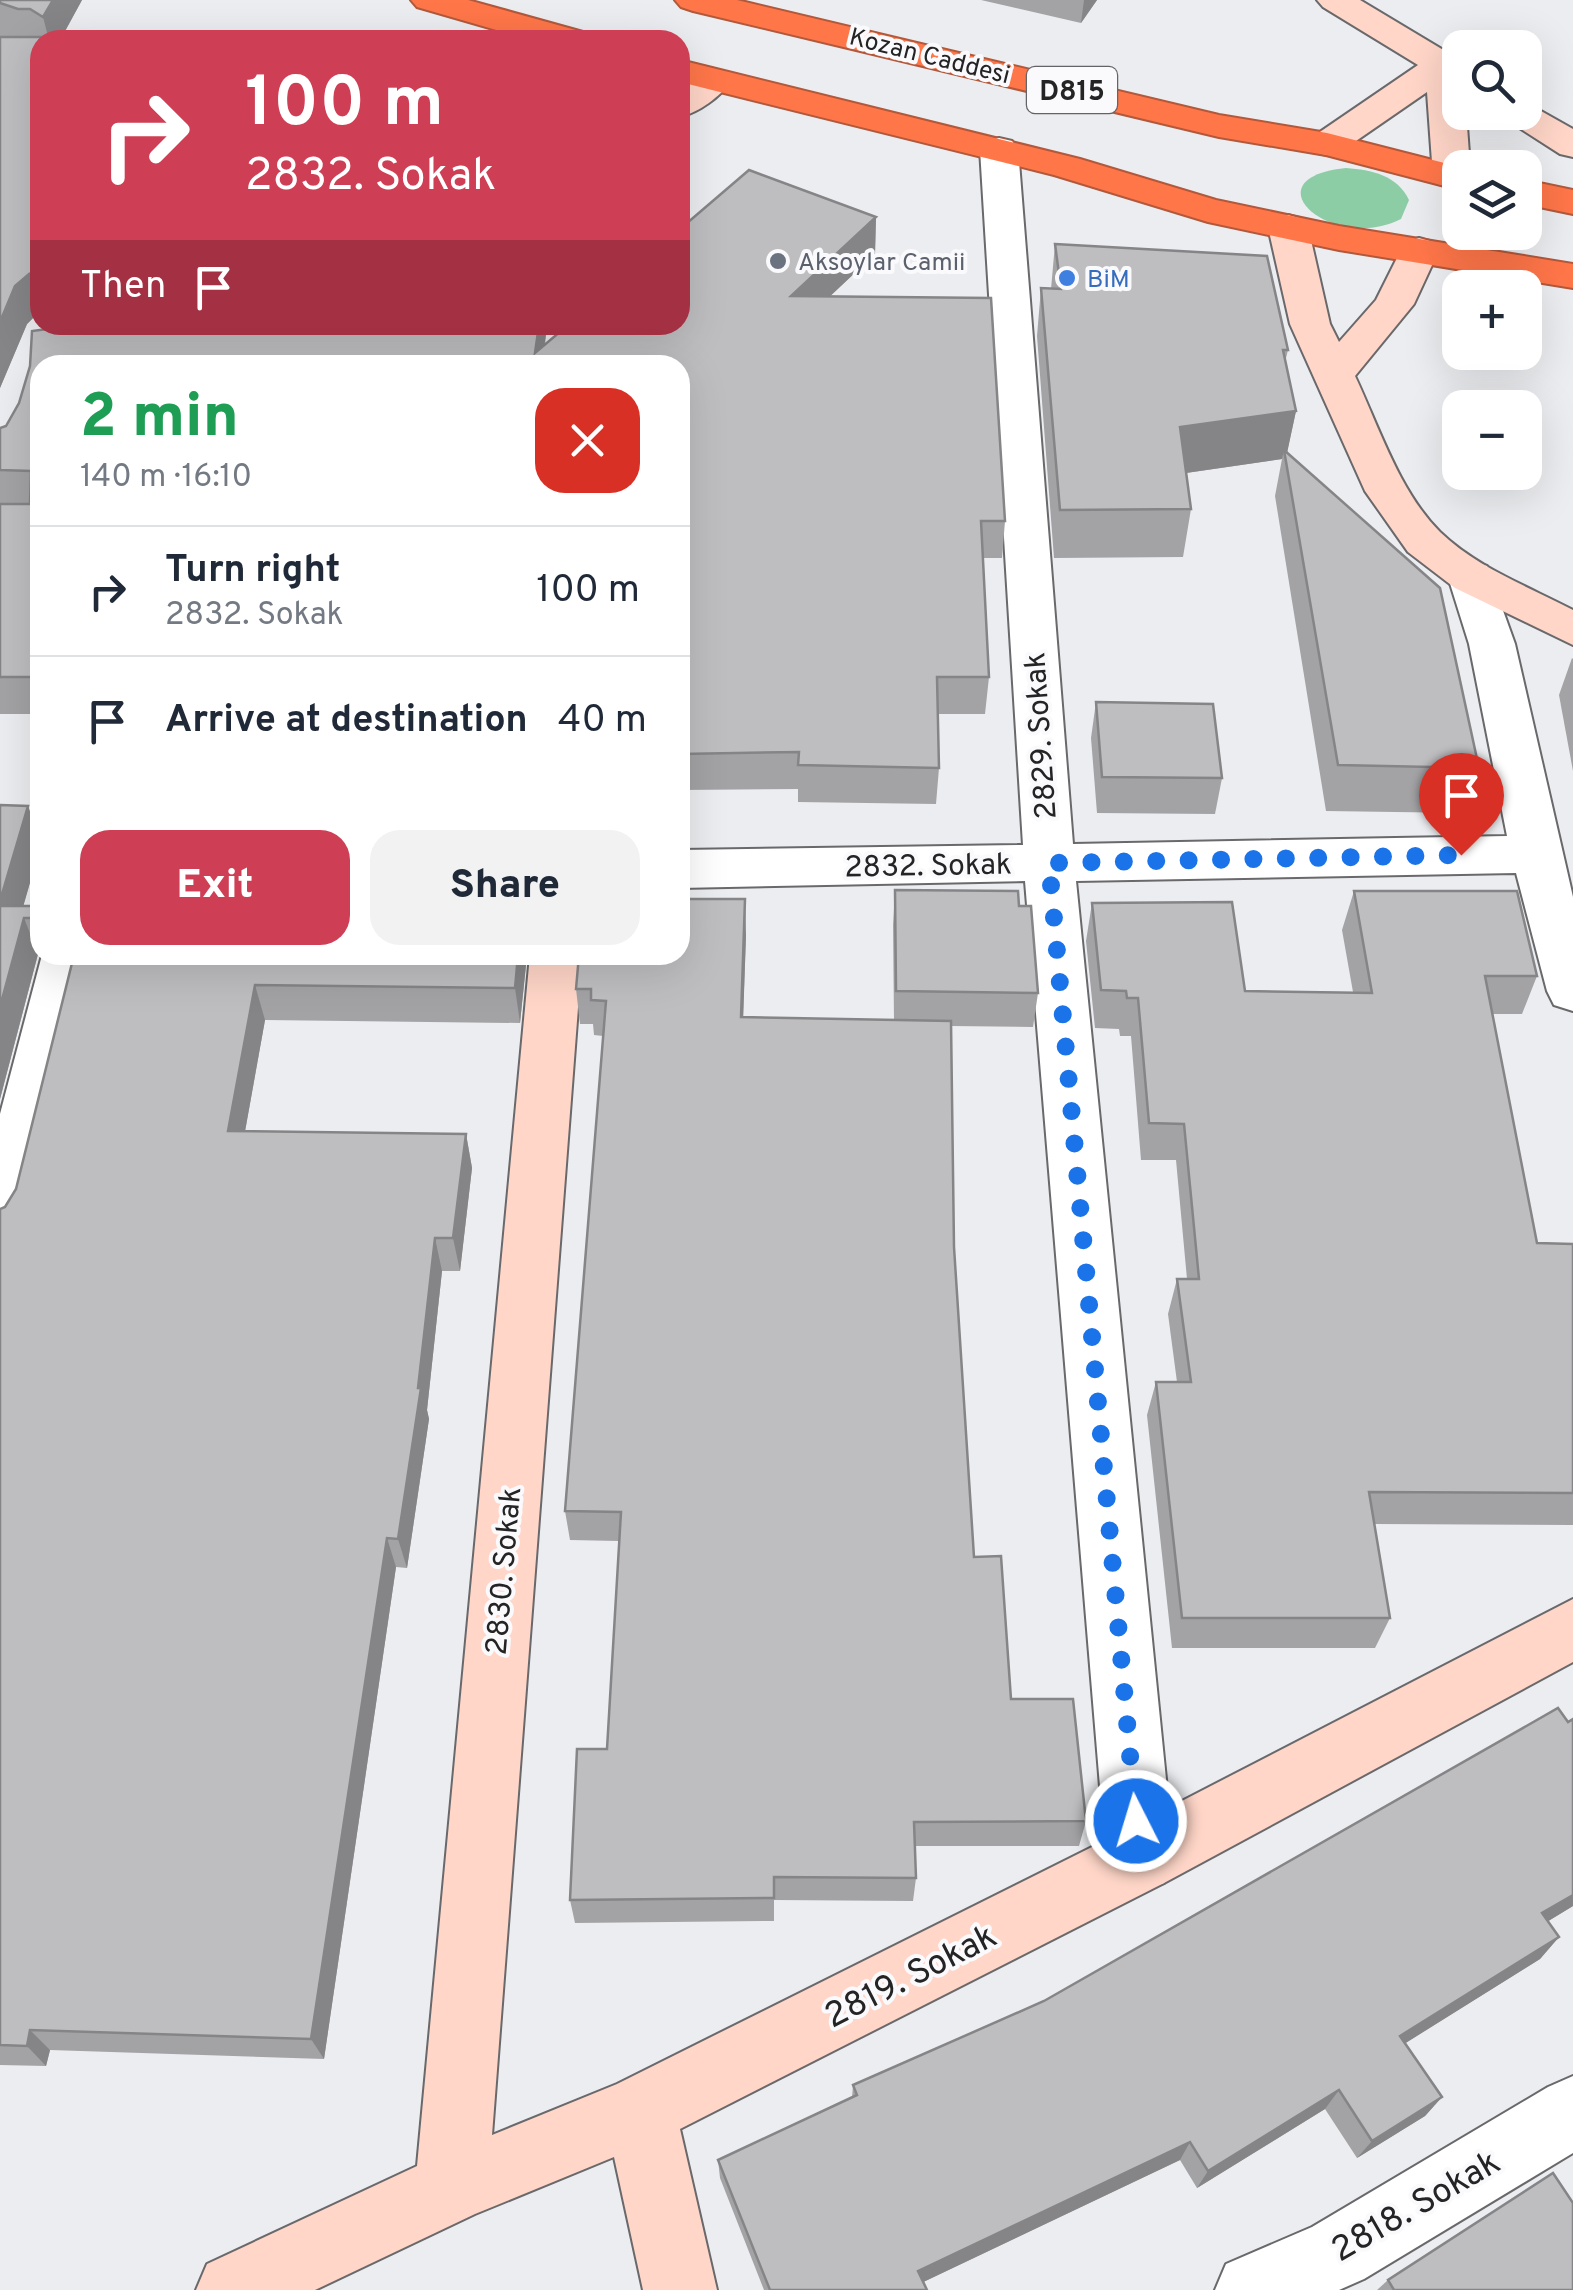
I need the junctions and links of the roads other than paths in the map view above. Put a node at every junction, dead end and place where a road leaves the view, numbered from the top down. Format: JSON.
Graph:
{"nodes":[{"id":1,"x":430,"y":0,"type":"edge"},
{"id":2,"x":1335,"y":0,"type":"edge"},
{"id":3,"x":709,"y":2,"type":"edge"},
{"id":4,"x":533,"y":30,"type":"edge"},
{"id":5,"x":1442,"y":64,"type":"edge"},
{"id":6,"x":697,"y":76,"type":"edge"},
{"id":7,"x":1442,"y":76,"type":"edge"},
{"id":8,"x":1542,"y":126,"type":"edge"},
{"id":9,"x":1327,"y":144,"type":"junction"},
{"id":10,"x":1573,"y":146,"type":"edge"},
{"id":11,"x":998,"y":150,"type":"junction"},
{"id":12,"x":1542,"y":196,"type":"edge"},
{"id":13,"x":1275,"y":199,"type":"junction"},
{"id":14,"x":1573,"y":202,"type":"edge"},
{"id":15,"x":1442,"y":205,"type":"edge"},
{"id":16,"x":1442,"y":208,"type":"edge"},
{"id":17,"x":1442,"y":214,"type":"edge"},
{"id":18,"x":1525,"y":250,"type":"edge"},
{"id":19,"x":1573,"y":276,"type":"edge"},
{"id":20,"x":1334,"y":374,"type":"junction"},
{"id":21,"x":1472,"y":577,"type":"junction"},
{"id":22,"x":1573,"y":629,"type":"edge"},
{"id":23,"x":1536,"y":854,"type":"junction"},
{"id":24,"x":1049,"y":863,"type":"junction"},
{"id":25,"x":690,"y":869,"type":"edge"},
{"id":26,"x":65,"y":965,"type":"edge"},
{"id":27,"x":555,"y":965,"type":"edge"},
{"id":28,"x":1573,"y":990,"type":"edge"},
{"id":29,"x":0,"y":1221,"type":"edge"},
{"id":30,"x":1573,"y":1629,"type":"edge"},
{"id":31,"x":1140,"y":1859,"type":"junction"},
{"id":32,"x":640,"y":2111,"type":"junction"},
{"id":33,"x":1573,"y":2112,"type":"edge"},
{"id":34,"x":451,"y":2188,"type":"junction"},
{"id":35,"x":1346,"y":2272,"type":"edge"},
{"id":36,"x":233,"y":2290,"type":"edge"},
{"id":37,"x":680,"y":2290,"type":"edge"},
{"id":38,"x":1252,"y":2290,"type":"edge"}],
"edges":[{"from":1,"to":4,"type":"highway"},
{"from":2,"to":5,"type":"street"},
{"from":3,"to":9,"type":"highway","name":"Kozan Caddesi","number":"D815"},
{"from":6,"to":11,"type":"highway","number":"D815"},
{"from":7,"to":9,"type":"street"},
{"from":8,"to":10,"type":"street"},
{"from":9,"to":13,"type":"highway"},
{"from":9,"to":15,"type":"highway","name":"Kozan Caddesi","number":"D815"},
{"from":11,"to":13,"type":"highway","number":"D815"},
{"from":11,"to":24,"type":"street","name":"2829. Sokak"},
{"from":12,"to":14,"type":"highway"},
{"from":13,"to":16,"type":"highway","name":"Kozan Caddesi","number":"D815"},
{"from":13,"to":20,"type":"street"},
{"from":17,"to":20,"type":"street"},
{"from":18,"to":19,"type":"highway","name":"Kozan Caddesi","number":"D815"},
{"from":20,"to":21,"type":"street"},
{"from":21,"to":22,"type":"street"},
{"from":21,"to":23,"type":"street"},
{"from":23,"to":24,"type":"street","name":"2832. Sokak"},
{"from":23,"to":28,"type":"street"},
{"from":24,"to":25,"type":"street","name":"2832. Sokak"},
{"from":24,"to":31,"type":"street","name":"2829. Sokak"},
{"from":26,"to":29,"type":"street"},
{"from":27,"to":34,"type":"street","name":"2830. Sokak"},
{"from":30,"to":31,"type":"street","name":"2819. Sokak"},
{"from":31,"to":32,"type":"street","name":"2819. Sokak"},
{"from":32,"to":34,"type":"street","name":"2819. Sokak"},
{"from":32,"to":37,"type":"street"},
{"from":33,"to":35,"type":"street","name":"2818. Sokak"},
{"from":34,"to":36,"type":"street","name":"2819. Sokak"},
{"from":35,"to":38,"type":"street","name":"2818. Sokak"}]}
